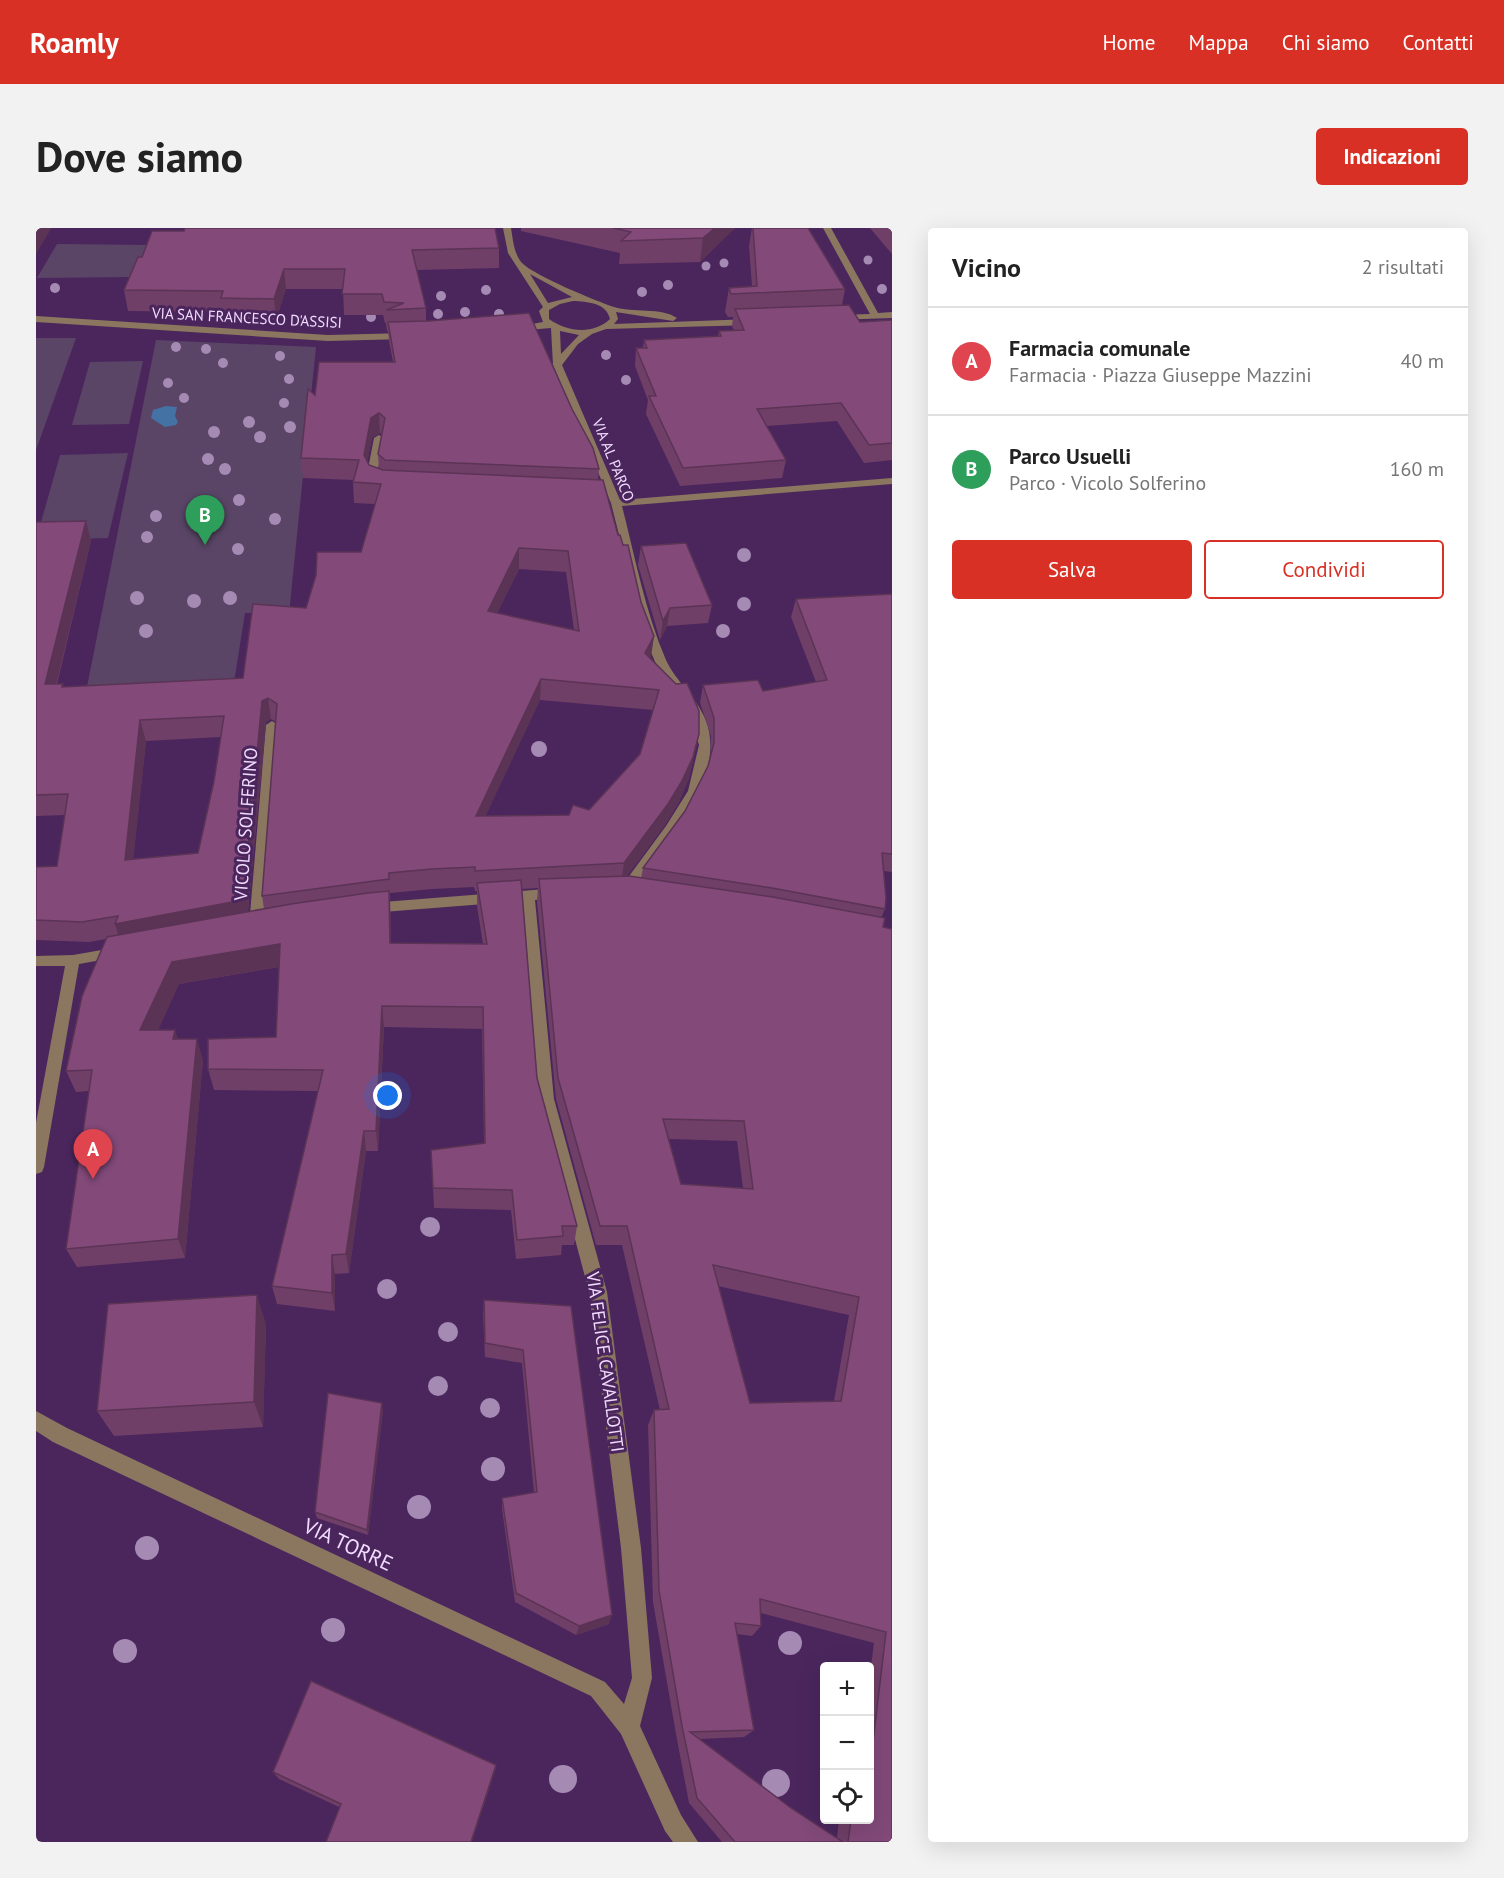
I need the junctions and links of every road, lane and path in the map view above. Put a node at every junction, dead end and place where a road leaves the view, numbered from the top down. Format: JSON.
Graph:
{"nodes":[{"id":1,"x":507,"y":228,"type":"edge"},
{"id":2,"x":827,"y":228,"type":"edge"},
{"id":3,"x":518,"y":265,"type":"junction"},
{"id":4,"x":584,"y":300,"type":"junction"},
{"id":5,"x":547,"y":307,"type":"junction"},
{"id":6,"x":611,"y":309,"type":"junction"},
{"id":7,"x":892,"y":315,"type":"edge"},
{"id":8,"x":543,"y":316,"type":"junction"},
{"id":9,"x":875,"y":316,"type":"junction"},
{"id":10,"x":829,"y":318,"type":"edge"},
{"id":11,"x":36,"y":319,"type":"edge"},
{"id":12,"x":760,"y":322,"type":"edge"},
{"id":13,"x":714,"y":324,"type":"junction"},
{"id":14,"x":552,"y":326,"type":"junction"},
{"id":15,"x":606,"y":327,"type":"junction"},
{"id":16,"x":590,"y":331,"type":"junction"},
{"id":17,"x":413,"y":335,"type":"edge"},
{"id":18,"x":557,"y":365,"type":"junction"},
{"id":19,"x":380,"y":438,"type":"edge"},
{"id":20,"x":892,"y":481,"type":"edge"},
{"id":21,"x":396,"y":486,"type":"edge"},
{"id":22,"x":611,"y":497,"type":"junction"},
{"id":23,"x":272,"y":725,"type":"edge"},
{"id":24,"x":627,"y":892,"type":"edge"},
{"id":25,"x":572,"y":893,"type":"edge"},
{"id":26,"x":528,"y":894,"type":"junction"},
{"id":27,"x":359,"y":910,"type":"edge"},
{"id":28,"x":275,"y":923,"type":"edge"},
{"id":29,"x":128,"y":950,"type":"edge"},
{"id":30,"x":73,"y":960,"type":"junction"},
{"id":31,"x":36,"y":961,"type":"edge"},
{"id":32,"x":36,"y":1167,"type":"edge"},
{"id":33,"x":36,"y":1420,"type":"edge"},
{"id":34,"x":629,"y":1726,"type":"junction"},
{"id":35,"x":687,"y":1842,"type":"edge"}],
"edges":[{"from":1,"to":3,"type":"street"},
{"from":2,"to":9,"type":"street"},
{"from":3,"to":4,"type":"street"},
{"from":3,"to":5,"type":"street"},
{"from":4,"to":5,"type":"street"},
{"from":4,"to":6,"type":"street"},
{"from":5,"to":8,"type":"street"},
{"from":6,"to":13,"type":"street"},
{"from":6,"to":15,"type":"street"},
{"from":7,"to":9,"type":"street"},
{"from":8,"to":14,"type":"street"},
{"from":8,"to":14,"type":"street"},
{"from":9,"to":10,"type":"street"},
{"from":11,"to":17,"type":"street","name":"VIA SAN FRANCESCO D'ASSISI"},
{"from":12,"to":13,"type":"street"},
{"from":13,"to":15,"type":"street"},
{"from":14,"to":16,"type":"street"},
{"from":14,"to":18,"type":"street","name":"VIA AL PARCO"},
{"from":15,"to":16,"type":"street"},
{"from":16,"to":18,"type":"street"},
{"from":18,"to":22,"type":"street","name":"VIA AL PARCO"},
{"from":19,"to":21,"type":"street"},
{"from":20,"to":22,"type":"street"},
{"from":22,"to":24,"type":"street","name":"VIA AL PARCO"},
{"from":23,"to":28,"type":"street","name":"VICOLO SOLFERINO"},
{"from":25,"to":26,"type":"street"},
{"from":26,"to":27,"type":"street"},
{"from":26,"to":34,"type":"street","name":"VIA FELICE CAVALLOTTI"},
{"from":29,"to":30,"type":"street"},
{"from":30,"to":31,"type":"street"},
{"from":30,"to":32,"type":"street"},
{"from":33,"to":34,"type":"street","name":"VIA TORRE"},
{"from":34,"to":35,"type":"street","name":"VIA TORRE"}]}
